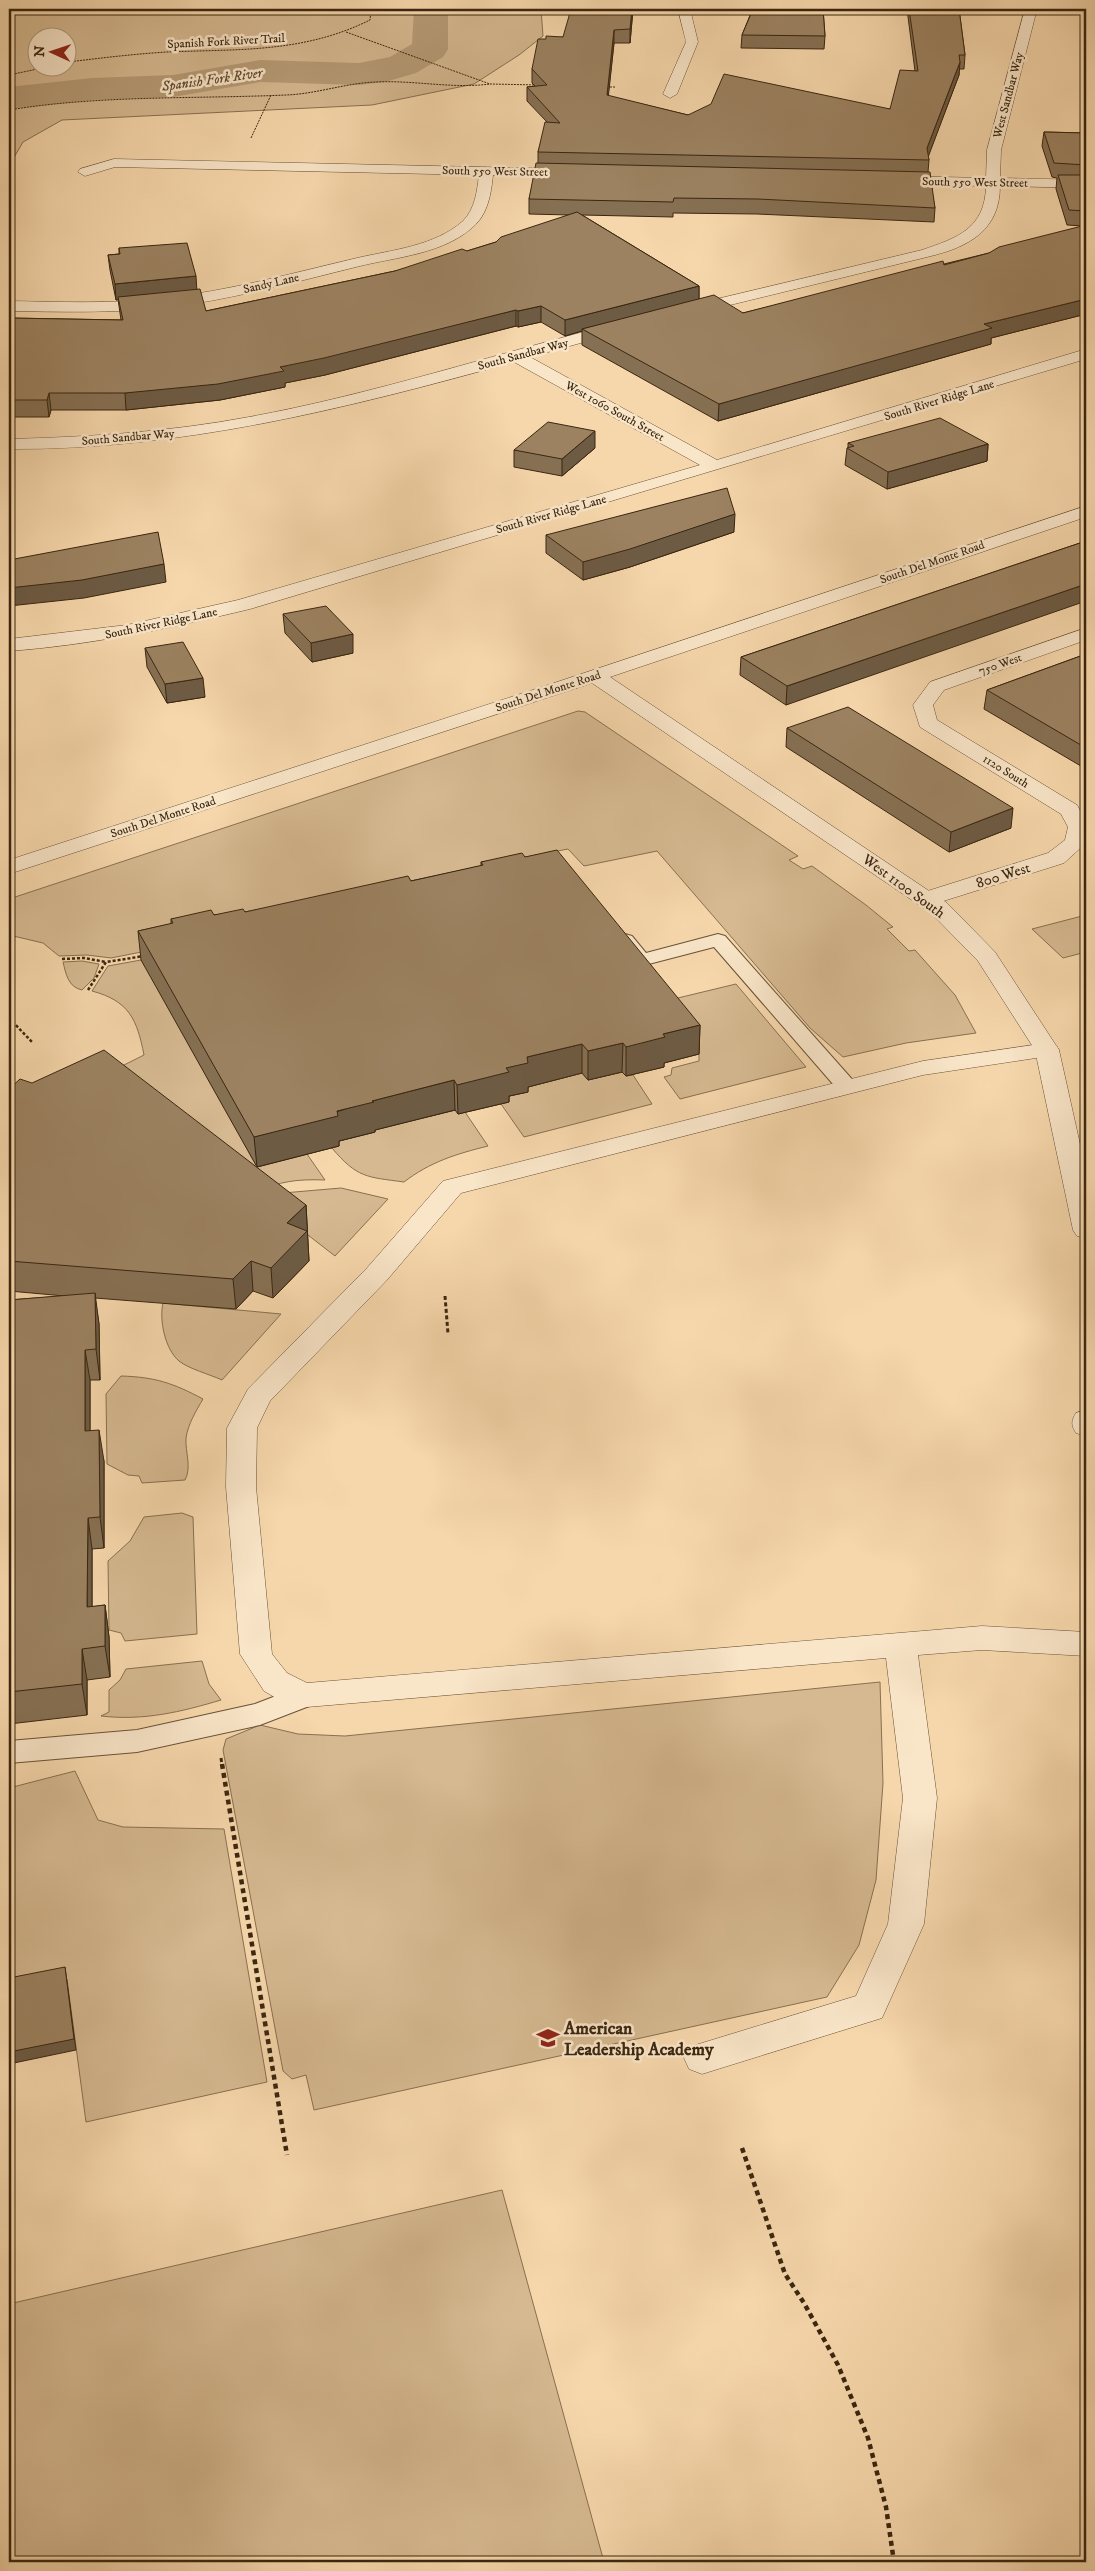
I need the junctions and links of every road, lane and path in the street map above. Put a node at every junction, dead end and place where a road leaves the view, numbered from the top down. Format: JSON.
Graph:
{"nodes":[{"id":1,"x":371,"y":9,"type":"edge"},
{"id":2,"x":684,"y":9,"type":"edge"},
{"id":3,"x":1031,"y":9,"type":"edge"},
{"id":4,"x":345,"y":32,"type":"junction"},
{"id":5,"x":78,"y":61,"type":"edge"},
{"id":6,"x":28,"y":71,"type":"edge"},
{"id":7,"x":9,"y":72,"type":"edge"},
{"id":8,"x":13,"y":74,"type":"junction"},
{"id":9,"x":9,"y":75,"type":"edge"},
{"id":10,"x":490,"y":84,"type":"junction"},
{"id":11,"x":538,"y":85,"type":"edge"},
{"id":12,"x":606,"y":87,"type":"edge"},
{"id":13,"x":616,"y":87,"type":"dead end"},
{"id":14,"x":670,"y":94,"type":"dead end"},
{"id":15,"x":271,"y":95,"type":"junction"},
{"id":16,"x":9,"y":110,"type":"edge"},
{"id":17,"x":248,"y":143,"type":"dead end"},
{"id":18,"x":487,"y":171,"type":"junction"},
{"id":19,"x":85,"y":172,"type":"dead end"},
{"id":20,"x":586,"y":173,"type":"edge"},
{"id":21,"x":878,"y":179,"type":"edge"},
{"id":22,"x":992,"y":182,"type":"junction"},
{"id":23,"x":1086,"y":184,"type":"edge"},
{"id":24,"x":9,"y":306,"type":"edge"},
{"id":25,"x":670,"y":314,"type":"edge"},
{"id":26,"x":633,"y":324,"type":"edge"},
{"id":27,"x":1086,"y":354,"type":"edge"},
{"id":28,"x":514,"y":356,"type":"junction"},
{"id":29,"x":9,"y":444,"type":"edge"},
{"id":30,"x":715,"y":466,"type":"junction"},
{"id":31,"x":1086,"y":510,"type":"edge"},
{"id":32,"x":1086,"y":634,"type":"edge"},
{"id":33,"x":9,"y":645,"type":"edge"},
{"id":34,"x":594,"y":676,"type":"junction"},
{"id":35,"x":923,"y":705,"type":"joint"},
{"id":36,"x":1075,"y":843,"type":"joint"},
{"id":37,"x":9,"y":868,"type":"edge"},
{"id":38,"x":926,"y":899,"type":"junction"},
{"id":39,"x":610,"y":922,"type":"edge"},
{"id":40,"x":148,"y":955,"type":"edge"},
{"id":41,"x":62,"y":959,"type":"dead end"},
{"id":42,"x":106,"y":962,"type":"junction"},
{"id":43,"x":88,"y":990,"type":"dead end"},
{"id":44,"x":9,"y":1018,"type":"edge"},
{"id":45,"x":32,"y":1042,"type":"dead end"},
{"id":46,"x":1047,"y":1050,"type":"junction"},
{"id":47,"x":847,"y":1086,"type":"junction"},
{"id":48,"x":1086,"y":1230,"type":"edge"},
{"id":49,"x":445,"y":1296,"type":"dead end"},
{"id":50,"x":448,"y":1334,"type":"dead end"},
{"id":51,"x":1086,"y":1420,"type":"edge"},
{"id":52,"x":1086,"y":1426,"type":"edge"},
{"id":53,"x":1086,"y":1644,"type":"edge"},
{"id":54,"x":901,"y":1646,"type":"junction"},
{"id":55,"x":307,"y":1695,"type":"junction"},
{"id":56,"x":216,"y":1725,"type":"junction"},
{"id":57,"x":9,"y":1752,"type":"edge"},
{"id":58,"x":702,"y":2058,"type":"dead end"},
{"id":59,"x":742,"y":2148,"type":"dead end"},
{"id":60,"x":287,"y":2155,"type":"dead end"},
{"id":61,"x":894,"y":2562,"type":"edge"}],
"edges":[{"from":1,"to":4,"type":"path","name":"Spanish Fork River Trail"},
{"from":2,"to":14,"type":"street"},
{"from":3,"to":22,"type":"street","name":"West Sandbar Way"},
{"from":4,"to":5,"type":"path","name":"Spanish Fork River Trail"},
{"from":4,"to":10,"type":"path"},
{"from":6,"to":8,"type":"path"},
{"from":7,"to":8,"type":"path"},
{"from":8,"to":9,"type":"path"},
{"from":10,"to":11,"type":"path"},
{"from":10,"to":15,"type":"path"},
{"from":12,"to":13,"type":"path"},
{"from":15,"to":16,"type":"path"},
{"from":15,"to":17,"type":"path"},
{"from":18,"to":19,"type":"street","name":"South 550 West Street"},
{"from":18,"to":20,"type":"street","name":"South 550 West Street"},
{"from":18,"to":24,"type":"street","name":"Sandy Lane"},
{"from":21,"to":22,"type":"street","name":"South 550 West Street"},
{"from":22,"to":23,"type":"street","name":"South 550 West Street"},
{"from":22,"to":25,"type":"street"},
{"from":26,"to":28,"type":"street","name":"South Sandbar Way"},
{"from":27,"to":30,"type":"street","name":"South River Ridge Lane"},
{"from":28,"to":29,"type":"street","name":"South Sandbar Way"},
{"from":28,"to":30,"type":"street","name":"West 1060 South Street"},
{"from":30,"to":33,"type":"street","name":"South River Ridge Lane"},
{"from":31,"to":34,"type":"street","name":"South Del Monte Road"},
{"from":32,"to":35,"type":"street","name":"750 West"},
{"from":34,"to":37,"type":"street","name":"South Del Monte Road"},
{"from":34,"to":38,"type":"street","name":"West 1100 South"},
{"from":35,"to":36,"type":"street","name":"1120 South"},
{"from":36,"to":38,"type":"street","name":"800 West"},
{"from":38,"to":46,"type":"street","name":"West 1100 South"},
{"from":39,"to":47,"type":"lane"},
{"from":40,"to":42,"type":"path"},
{"from":41,"to":42,"type":"path"},
{"from":42,"to":43,"type":"path"},
{"from":44,"to":45,"type":"path"},
{"from":46,"to":47,"type":"street"},
{"from":46,"to":48,"type":"street","name":"West 1100 South"},
{"from":47,"to":55,"type":"street"},
{"from":49,"to":50,"type":"path"},
{"from":51,"to":52,"type":"street"},
{"from":53,"to":54,"type":"street"},
{"from":54,"to":55,"type":"street"},
{"from":54,"to":58,"type":"street"},
{"from":55,"to":56,"type":"lane"},
{"from":56,"to":57,"type":"lane"},
{"from":56,"to":60,"type":"path"},
{"from":59,"to":61,"type":"path"}]}
